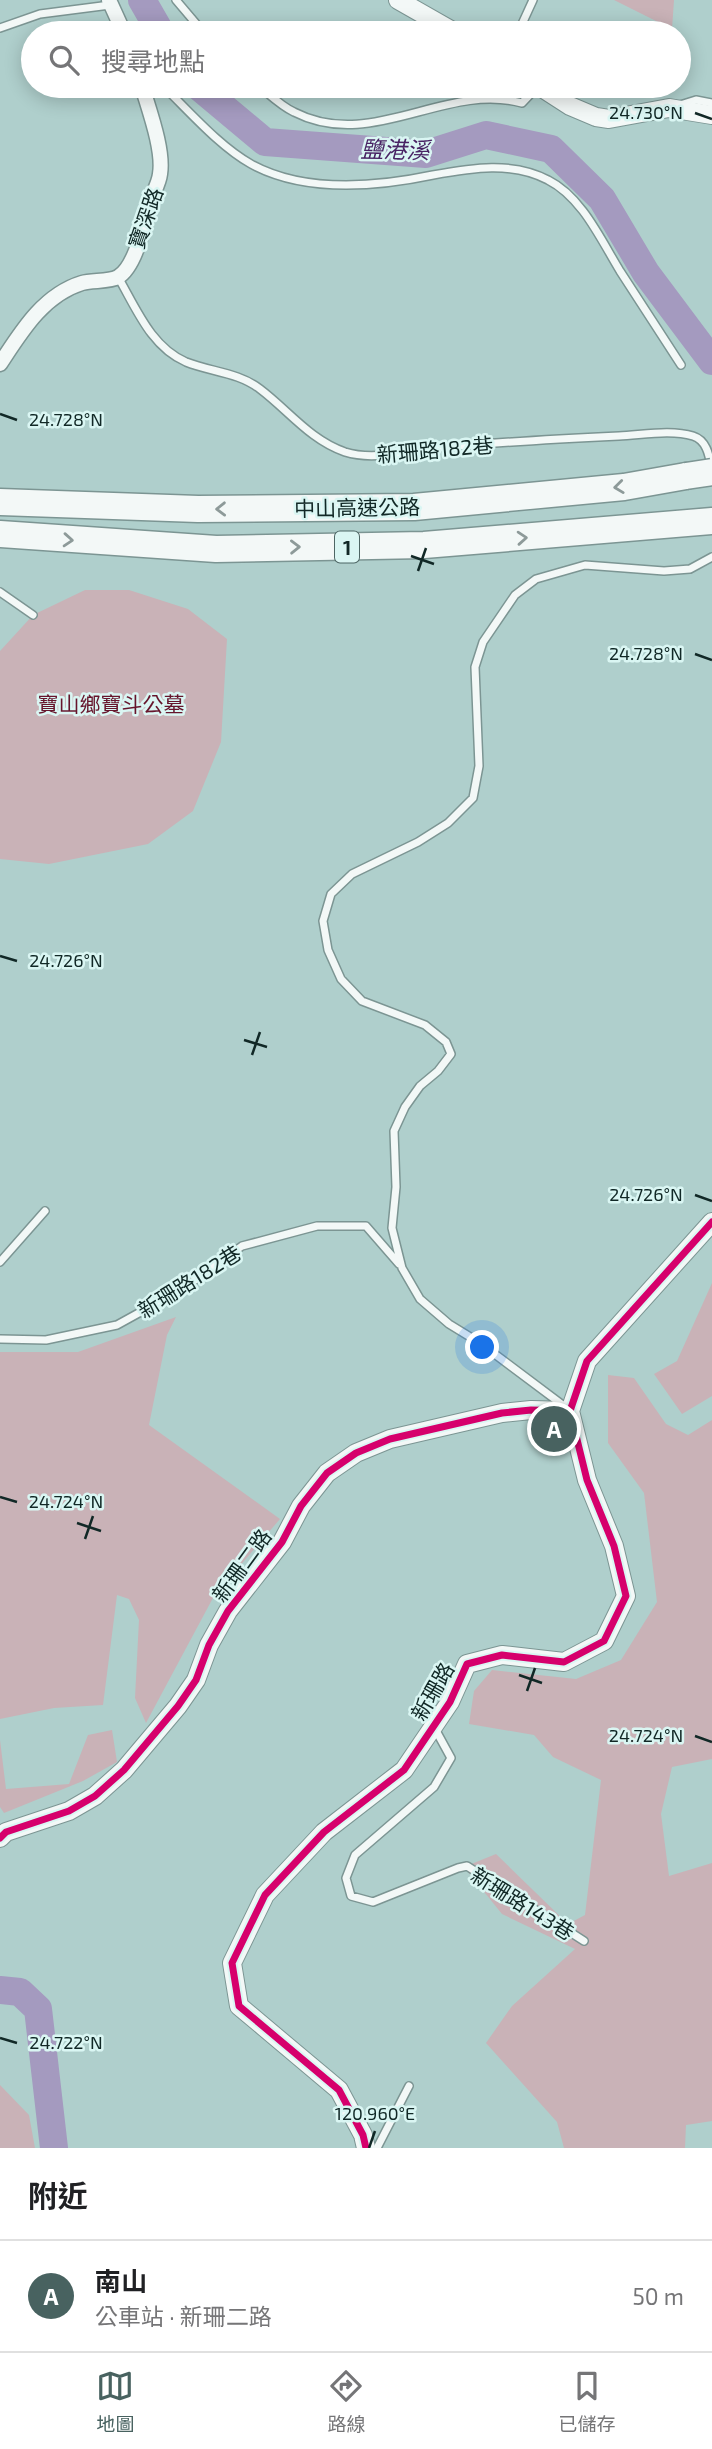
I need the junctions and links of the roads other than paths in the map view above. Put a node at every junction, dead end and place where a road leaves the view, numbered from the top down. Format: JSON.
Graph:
{"nodes":[{"id":1,"x":176,"y":0,"type":"edge"},
{"id":2,"x":398,"y":0,"type":"edge"},
{"id":3,"x":533,"y":0,"type":"edge"},
{"id":4,"x":110,"y":2,"type":"edge"},
{"id":5,"x":119,"y":21,"type":"edge"},
{"id":6,"x":194,"y":21,"type":"edge"},
{"id":7,"x":435,"y":21,"type":"edge"},
{"id":8,"x":523,"y":21,"type":"edge"},
{"id":9,"x":0,"y":28,"type":"edge"},
{"id":10,"x":145,"y":98,"type":"edge"},
{"id":11,"x":175,"y":98,"type":"edge"},
{"id":12,"x":275,"y":98,"type":"edge"},
{"id":13,"x":482,"y":98,"type":"edge"},
{"id":14,"x":482,"y":98,"type":"edge"},
{"id":15,"x":527,"y":98,"type":"edge"},
{"id":16,"x":557,"y":98,"type":"edge"},
{"id":17,"x":712,"y":103,"type":"edge"},
{"id":18,"x":669,"y":108,"type":"junction"},
{"id":19,"x":712,"y":115,"type":"edge"},
{"id":20,"x":118,"y":277,"type":"junction"},
{"id":21,"x":0,"y":364,"type":"edge"},
{"id":22,"x":681,"y":365,"type":"dead end"},
{"id":23,"x":703,"y":474,"type":"edge"},
{"id":24,"x":0,"y":502,"type":"edge"},
{"id":25,"x":703,"y":522,"type":"edge"},
{"id":26,"x":0,"y":534,"type":"edge"},
{"id":27,"x":712,"y":557,"type":"edge"},
{"id":28,"x":0,"y":592,"type":"edge"},
{"id":29,"x":33,"y":615,"type":"dead end"},
{"id":30,"x":45,"y":1211,"type":"dead end"},
{"id":31,"x":712,"y":1222,"type":"edge"},
{"id":32,"x":0,"y":1262,"type":"edge"},
{"id":33,"x":402,"y":1268,"type":"junction"},
{"id":34,"x":0,"y":1339,"type":"edge"},
{"id":35,"x":570,"y":1410,"type":"junction"},
{"id":36,"x":434,"y":1726,"type":"junction"},
{"id":37,"x":2,"y":1831,"type":"edge"},
{"id":38,"x":584,"y":1941,"type":"dead end"},
{"id":39,"x":410,"y":2086,"type":"dead end"},
{"id":40,"x":366,"y":2148,"type":"edge"},
{"id":41,"x":377,"y":2148,"type":"edge"}],
"edges":[{"from":1,"to":6,"type":"lane"},
{"from":2,"to":7,"type":"street"},
{"from":3,"to":8,"type":"lane"},
{"from":4,"to":5,"type":"street"},
{"from":4,"to":9,"type":"lane"},
{"from":10,"to":20,"type":"street","name":"寶深路"},
{"from":11,"to":22,"type":"lane"},
{"from":12,"to":14,"type":"lane"},
{"from":13,"to":15,"type":"lane"},
{"from":16,"to":18,"type":"street"},
{"from":17,"to":18,"type":"lane"},
{"from":18,"to":19,"type":"street"},
{"from":20,"to":21,"type":"street"},
{"from":20,"to":23,"type":"lane","name":"新珊路182巷"},
{"from":23,"to":24,"type":"highway","name":"中山高速公路","number":"1","one_way":true},
{"from":26,"to":25,"type":"highway","name":"中山高速公路","number":"1","one_way":true},
{"from":27,"to":33,"type":"lane","name":"新珊路182巷"},
{"from":28,"to":29,"type":"lane"},
{"from":30,"to":32,"type":"lane"},
{"from":31,"to":35,"type":"street"},
{"from":33,"to":34,"type":"lane","name":"新珊路182巷"},
{"from":33,"to":35,"type":"lane","name":"新珊路182巷"},
{"from":35,"to":36,"type":"street","name":"新珊路"},
{"from":35,"to":37,"type":"street","name":"新珊二路"},
{"from":36,"to":38,"type":"lane","name":"新珊路143巷"},
{"from":36,"to":40,"type":"street","name":"新珊路"},
{"from":39,"to":41,"type":"lane"}]}
